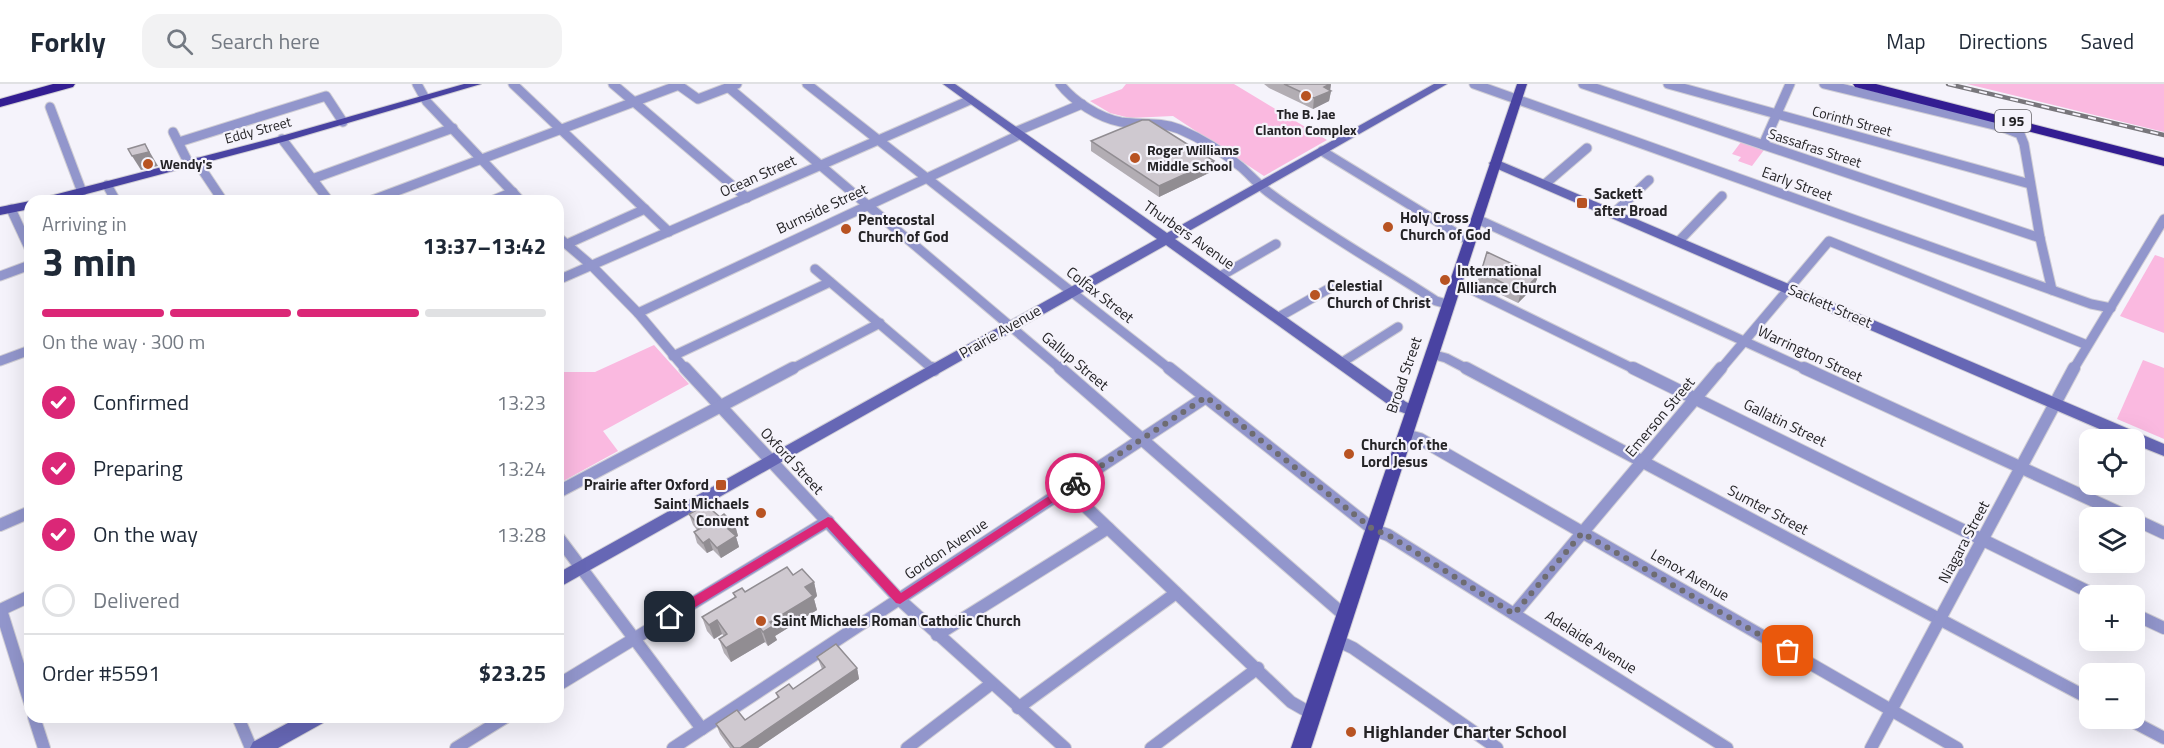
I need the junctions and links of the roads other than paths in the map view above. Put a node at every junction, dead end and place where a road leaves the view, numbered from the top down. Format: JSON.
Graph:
{"nodes":[{"id":1,"x":68,"y":84,"type":"edge"},
{"id":2,"x":417,"y":84,"type":"edge"},
{"id":3,"x":476,"y":84,"type":"edge"},
{"id":4,"x":513,"y":84,"type":"edge"},
{"id":5,"x":613,"y":84,"type":"edge"},
{"id":6,"x":678,"y":84,"type":"edge"},
{"id":7,"x":807,"y":84,"type":"edge"},
{"id":8,"x":948,"y":84,"type":"edge"},
{"id":9,"x":1060,"y":84,"type":"edge"},
{"id":10,"x":1442,"y":84,"type":"edge"},
{"id":11,"x":1474,"y":84,"type":"edge"},
{"id":12,"x":1522,"y":84,"type":"edge"},
{"id":13,"x":1583,"y":84,"type":"edge"},
{"id":14,"x":1668,"y":84,"type":"edge"},
{"id":15,"x":1790,"y":84,"type":"edge"},
{"id":16,"x":1824,"y":84,"type":"edge"},
{"id":17,"x":1860,"y":84,"type":"edge"},
{"id":18,"x":1905,"y":84,"type":"edge"},
{"id":19,"x":733,"y":86,"type":"edge"},
{"id":20,"x":29,"y":90,"type":"edge"},
{"id":21,"x":0,"y":92,"type":"edge"},
{"id":22,"x":425,"y":99,"type":"junction"},
{"id":23,"x":970,"y":100,"type":"junction"},
{"id":24,"x":1516,"y":100,"type":"junction"},
{"id":25,"x":634,"y":102,"type":"junction"},
{"id":26,"x":0,"y":104,"type":"edge"},
{"id":27,"x":1082,"y":104,"type":"junction"},
{"id":28,"x":50,"y":107,"type":"dead end"},
{"id":29,"x":1778,"y":114,"type":"junction"},
{"id":30,"x":343,"y":122,"type":"junction"},
{"id":31,"x":453,"y":128,"type":"junction"},
{"id":32,"x":561,"y":129,"type":"junction"},
{"id":33,"x":173,"y":132,"type":"dead end"},
{"id":34,"x":1017,"y":133,"type":"junction"},
{"id":35,"x":282,"y":139,"type":"junction"},
{"id":36,"x":878,"y":140,"type":"junction"},
{"id":37,"x":179,"y":142,"type":"junction"},
{"id":38,"x":1763,"y":145,"type":"junction"},
{"id":39,"x":1587,"y":148,"type":"dead end"},
{"id":40,"x":2164,"y":150,"type":"edge"},
{"id":41,"x":1323,"y":151,"type":"junction"},
{"id":42,"x":481,"y":159,"type":"junction"},
{"id":43,"x":2164,"y":162,"type":"edge"},
{"id":44,"x":193,"y":163,"type":"junction"},
{"id":45,"x":1495,"y":163,"type":"junction"},
{"id":46,"x":820,"y":165,"type":"junction"},
{"id":47,"x":927,"y":178,"type":"junction"},
{"id":48,"x":312,"y":179,"type":"junction"},
{"id":49,"x":1650,"y":180,"type":"dead end"},
{"id":50,"x":1261,"y":184,"type":"junction"},
{"id":51,"x":1545,"y":184,"type":"junction"},
{"id":52,"x":2030,"y":184,"type":"junction"},
{"id":53,"x":107,"y":185,"type":"junction"},
{"id":54,"x":82,"y":192,"type":"junction"},
{"id":55,"x":513,"y":192,"type":"junction"},
{"id":56,"x":70,"y":195,"type":"edge"},
{"id":57,"x":113,"y":195,"type":"edge"},
{"id":58,"x":217,"y":195,"type":"edge"},
{"id":59,"x":324,"y":195,"type":"edge"},
{"id":60,"x":386,"y":195,"type":"edge"},
{"id":61,"x":506,"y":195,"type":"edge"},
{"id":62,"x":516,"y":195,"type":"edge"},
{"id":63,"x":1722,"y":196,"type":"dead end"},
{"id":64,"x":747,"y":198,"type":"junction"},
{"id":65,"x":24,"y":206,"type":"edge"},
{"id":66,"x":868,"y":206,"type":"junction"},
{"id":67,"x":645,"y":209,"type":"junction"},
{"id":68,"x":6,"y":210,"type":"edge"},
{"id":69,"x":1614,"y":213,"type":"junction"},
{"id":70,"x":1477,"y":219,"type":"junction"},
{"id":71,"x":2164,"y":219,"type":"edge"},
{"id":72,"x":669,"y":232,"type":"junction"},
{"id":73,"x":2040,"y":238,"type":"junction"},
{"id":74,"x":564,"y":239,"type":"edge"},
{"id":75,"x":1166,"y":239,"type":"junction"},
{"id":76,"x":24,"y":240,"type":"edge"},
{"id":77,"x":1469,"y":241,"type":"junction"},
{"id":78,"x":1679,"y":241,"type":"junction"},
{"id":79,"x":564,"y":242,"type":"edge"},
{"id":80,"x":1276,"y":244,"type":"dead end"},
{"id":81,"x":591,"y":265,"type":"junction"},
{"id":82,"x":24,"y":267,"type":"edge"},
{"id":83,"x":815,"y":269,"type":"dead end"},
{"id":84,"x":0,"y":276,"type":"edge"},
{"id":85,"x":1219,"y":276,"type":"junction"},
{"id":86,"x":564,"y":277,"type":"edge"},
{"id":87,"x":830,"y":282,"type":"junction"},
{"id":88,"x":1456,"y":282,"type":"junction"},
{"id":89,"x":1330,"y":288,"type":"dead end"},
{"id":90,"x":1788,"y":288,"type":"junction"},
{"id":91,"x":2052,"y":290,"type":"junction"},
{"id":92,"x":1072,"y":292,"type":"junction"},
{"id":93,"x":1447,"y":304,"type":"junction"},
{"id":94,"x":2111,"y":308,"type":"junction"},
{"id":95,"x":638,"y":313,"type":"junction"},
{"id":96,"x":1277,"y":318,"type":"junction"},
{"id":97,"x":880,"y":323,"type":"junction"},
{"id":98,"x":1010,"y":326,"type":"junction"},
{"id":99,"x":1398,"y":327,"type":"dead end"},
{"id":100,"x":1744,"y":340,"type":"junction"},
{"id":101,"x":2085,"y":348,"type":"junction"},
{"id":102,"x":24,"y":352,"type":"edge"},
{"id":103,"x":1431,"y":354,"type":"junction"},
{"id":104,"x":673,"y":356,"type":"junction"},
{"id":105,"x":0,"y":361,"type":"edge"},
{"id":106,"x":1341,"y":363,"type":"junction"},
{"id":107,"x":934,"y":370,"type":"junction"},
{"id":108,"x":1206,"y":397,"type":"junction"},
{"id":109,"x":1696,"y":398,"type":"junction"},
{"id":110,"x":2056,"y":403,"type":"junction"},
{"id":111,"x":719,"y":406,"type":"junction"},
{"id":112,"x":1412,"y":411,"type":"junction"},
{"id":113,"x":1405,"y":435,"type":"junction"},
{"id":114,"x":1143,"y":439,"type":"junction"},
{"id":115,"x":2164,"y":450,"type":"edge"},
{"id":116,"x":772,"y":461,"type":"junction"},
{"id":117,"x":1642,"y":462,"type":"junction"},
{"id":118,"x":2021,"y":467,"type":"junction"},
{"id":119,"x":1066,"y":488,"type":"junction"},
{"id":120,"x":564,"y":489,"type":"edge"},
{"id":121,"x":2109,"y":507,"type":"edge"},
{"id":122,"x":24,"y":515,"type":"edge"},
{"id":123,"x":828,"y":521,"type":"junction"},
{"id":124,"x":2145,"y":524,"type":"edge"},
{"id":125,"x":0,"y":525,"type":"edge"},
{"id":126,"x":1108,"y":528,"type":"junction"},
{"id":127,"x":1374,"y":530,"type":"junction"},
{"id":128,"x":1582,"y":533,"type":"junction"},
{"id":129,"x":2164,"y":533,"type":"edge"},
{"id":130,"x":1983,"y":539,"type":"junction"},
{"id":131,"x":564,"y":546,"type":"edge"},
{"id":132,"x":580,"y":569,"type":"junction"},
{"id":133,"x":564,"y":578,"type":"edge"},
{"id":134,"x":2079,"y":587,"type":"edge"},
{"id":135,"x":1176,"y":593,"type":"junction"},
{"id":136,"x":24,"y":599,"type":"edge"},
{"id":137,"x":900,"y":600,"type":"junction"},
{"id":138,"x":1,"y":610,"type":"edge"},
{"id":139,"x":1514,"y":614,"type":"junction"},
{"id":140,"x":1344,"y":615,"type":"junction"},
{"id":141,"x":2145,"y":619,"type":"edge"},
{"id":142,"x":1940,"y":620,"type":"junction"},
{"id":143,"x":2164,"y":628,"type":"edge"},
{"id":144,"x":937,"y":635,"type":"junction"},
{"id":145,"x":634,"y":639,"type":"junction"},
{"id":146,"x":1336,"y":640,"type":"junction"},
{"id":147,"x":1258,"y":668,"type":"junction"},
{"id":148,"x":564,"y":681,"type":"edge"},
{"id":149,"x":24,"y":683,"type":"edge"},
{"id":150,"x":991,"y":684,"type":"junction"},
{"id":151,"x":2079,"y":693,"type":"edge"},
{"id":152,"x":1018,"y":708,"type":"junction"},
{"id":153,"x":1891,"y":710,"type":"junction"},
{"id":154,"x":1312,"y":714,"type":"junction"},
{"id":155,"x":36,"y":723,"type":"edge"},
{"id":156,"x":241,"y":723,"type":"edge"},
{"id":157,"x":305,"y":723,"type":"edge"},
{"id":158,"x":496,"y":723,"type":"edge"},
{"id":159,"x":2145,"y":728,"type":"edge"},
{"id":160,"x":702,"y":729,"type":"junction"},
{"id":161,"x":2164,"y":738,"type":"edge"},
{"id":162,"x":44,"y":748,"type":"edge"},
{"id":163,"x":251,"y":748,"type":"edge"},
{"id":164,"x":260,"y":748,"type":"edge"},
{"id":165,"x":456,"y":748,"type":"edge"},
{"id":166,"x":673,"y":748,"type":"edge"},
{"id":167,"x":907,"y":748,"type":"edge"},
{"id":168,"x":1065,"y":748,"type":"edge"},
{"id":169,"x":1151,"y":748,"type":"edge"},
{"id":170,"x":1301,"y":748,"type":"edge"},
{"id":171,"x":1497,"y":748,"type":"edge"},
{"id":172,"x":1728,"y":748,"type":"edge"},
{"id":173,"x":1871,"y":748,"type":"edge"},
{"id":174,"x":1957,"y":748,"type":"edge"}],
"edges":[{"from":1,"to":20,"type":"highway"},
{"from":2,"to":22,"type":"street"},
{"from":3,"to":22,"type":"main road","name":"Eddy Street"},
{"from":4,"to":32,"type":"street"},
{"from":5,"to":25,"type":"street"},
{"from":6,"to":19,"type":"street"},
{"from":6,"to":25,"type":"street"},
{"from":7,"to":36,"type":"street","name":"Colfax Street"},
{"from":8,"to":23,"type":"street","name":"Thurbers Avenue"},
{"from":9,"to":27,"type":"street"},
{"from":10,"to":41,"type":"street","name":"Prairie Avenue"},
{"from":11,"to":24,"type":"street","name":"Early Street"},
{"from":12,"to":24,"type":"main road","name":"Broad Street"},
{"from":13,"to":38,"type":"street","name":"Sassafras Street"},
{"from":14,"to":29,"type":"street","name":"Corinth Street"},
{"from":15,"to":29,"type":"street"},
{"from":16,"to":52,"type":"street"},
{"from":17,"to":43,"type":"highway","number":"I 95"},
{"from":18,"to":40,"type":"highway","number":"I 95"},
{"from":19,"to":46,"type":"street","name":"Gallup Street"},
{"from":20,"to":21,"type":"highway"},
{"from":20,"to":26,"type":"highway"},
{"from":22,"to":30,"type":"main road","name":"Eddy Street"},
{"from":22,"to":31,"type":"street"},
{"from":23,"to":34,"type":"street","name":"Thurbers Avenue"},
{"from":23,"to":36,"type":"street","name":"Ocean Street"},
{"from":24,"to":45,"type":"main road","name":"Broad Street"},
{"from":24,"to":91,"type":"street","name":"Early Street"},
{"from":25,"to":32,"type":"street"},
{"from":25,"to":64,"type":"street"},
{"from":27,"to":34,"type":"street","name":"Burnside Street"},
{"from":27,"to":50,"type":"street"},
{"from":28,"to":54,"type":"street"},
{"from":29,"to":38,"type":"street"},
{"from":29,"to":52,"type":"street","name":"Corinth Street"},
{"from":30,"to":35,"type":"main road","name":"Eddy Street"},
{"from":30,"to":37,"type":"street"},
{"from":31,"to":42,"type":"street"},
{"from":31,"to":48,"type":"street"},
{"from":32,"to":42,"type":"street"},
{"from":32,"to":67,"type":"street"},
{"from":33,"to":37,"type":"street"},
{"from":34,"to":47,"type":"street","name":"Burnside Street"},
{"from":34,"to":75,"type":"street","name":"Thurbers Avenue"},
{"from":35,"to":44,"type":"main road","name":"Eddy Street"},
{"from":35,"to":48,"type":"street"},
{"from":36,"to":46,"type":"street","name":"Ocean Street"},
{"from":36,"to":47,"type":"street","name":"Colfax Street"},
{"from":37,"to":44,"type":"street"},
{"from":38,"to":73,"type":"street","name":"Sassafras Street"},
{"from":39,"to":51,"type":"street"},
{"from":41,"to":50,"type":"street","name":"Prairie Avenue"},
{"from":41,"to":77,"type":"street"},
{"from":42,"to":55,"type":"street"},
{"from":42,"to":60,"type":"street"},
{"from":44,"to":53,"type":"main road","name":"Eddy Street"},
{"from":44,"to":58,"type":"street"},
{"from":45,"to":51,"type":"street","name":"Sackett Street"},
{"from":45,"to":70,"type":"main road","name":"Broad Street"},
{"from":46,"to":64,"type":"street","name":"Ocean Street"},
{"from":46,"to":66,"type":"street","name":"Gallup Street"},
{"from":47,"to":66,"type":"street","name":"Burnside Street"},
{"from":47,"to":92,"type":"street","name":"Colfax Street"},
{"from":48,"to":59,"type":"street"},
{"from":49,"to":69,"type":"street"},
{"from":50,"to":75,"type":"street","name":"Prairie Avenue"},
{"from":50,"to":93,"type":"street"},
{"from":51,"to":69,"type":"street","name":"Sackett Street"},
{"from":52,"to":73,"type":"street"},
{"from":53,"to":54,"type":"main road","name":"Eddy Street"},
{"from":53,"to":57,"type":"street"},
{"from":54,"to":56,"type":"main road","name":"Eddy Street"},
{"from":55,"to":61,"type":"street"},
{"from":55,"to":62,"type":"street"},
{"from":63,"to":78,"type":"street"},
{"from":64,"to":72,"type":"street","name":"Ocean Street"},
{"from":65,"to":68,"type":"main road"},
{"from":66,"to":95,"type":"street","name":"Burnside Street"},
{"from":66,"to":98,"type":"street","name":"Gallup Street"},
{"from":67,"to":72,"type":"street"},
{"from":67,"to":74,"type":"street"},
{"from":68,"to":76,"type":"street"},
{"from":69,"to":78,"type":"street","name":"Sackett Street"},
{"from":70,"to":77,"type":"main road","name":"Broad Street"},
{"from":70,"to":100,"type":"street","name":"Warrington Street"},
{"from":71,"to":94,"type":"street","name":"Niagara Street"},
{"from":72,"to":81,"type":"street","name":"Ocean Street"},
{"from":73,"to":91,"type":"street"},
{"from":75,"to":85,"type":"street","name":"Thurbers Avenue"},
{"from":75,"to":92,"type":"street","name":"Prairie Avenue"},
{"from":77,"to":88,"type":"main road","name":"Broad Street"},
{"from":78,"to":90,"type":"street","name":"Sackett Street"},
{"from":79,"to":81,"type":"street","name":"Oxford Street"},
{"from":80,"to":85,"type":"street"},
{"from":81,"to":86,"type":"street","name":"Ocean Street"},
{"from":81,"to":95,"type":"street","name":"Oxford Street"},
{"from":82,"to":84,"type":"street"},
{"from":83,"to":87,"type":"street"},
{"from":85,"to":96,"type":"street","name":"Thurbers Avenue"},
{"from":87,"to":97,"type":"street"},
{"from":87,"to":104,"type":"street"},
{"from":88,"to":93,"type":"main road","name":"Broad Street"},
{"from":88,"to":109,"type":"street","name":"Gallatin Street"},
{"from":89,"to":96,"type":"street"},
{"from":90,"to":100,"type":"street","name":"Emerson Street"},
{"from":90,"to":101,"type":"street","name":"Emerson Street"},
{"from":90,"to":110,"type":"street","name":"Sackett Street"},
{"from":91,"to":94,"type":"street","name":"Early Street"},
{"from":92,"to":98,"type":"street","name":"Prairie Avenue"},
{"from":92,"to":108,"type":"street","name":"Colfax Street"},
{"from":93,"to":103,"type":"main road","name":"Broad Street"},
{"from":94,"to":101,"type":"street","name":"Niagara Street"},
{"from":95,"to":104,"type":"street","name":"Oxford Street"},
{"from":96,"to":106,"type":"street","name":"Thurbers Avenue"},
{"from":97,"to":107,"type":"street"},
{"from":97,"to":111,"type":"street"},
{"from":98,"to":107,"type":"street","name":"Prairie Avenue"},
{"from":98,"to":114,"type":"street","name":"Gallup Street"},
{"from":99,"to":106,"type":"street"},
{"from":100,"to":109,"type":"street","name":"Emerson Street"},
{"from":100,"to":118,"type":"street","name":"Warrington Street"},
{"from":101,"to":110,"type":"street","name":"Niagara Street"},
{"from":102,"to":105,"type":"street"},
{"from":103,"to":112,"type":"main road","name":"Broad Street"},
{"from":103,"to":117,"type":"street","name":"Sumter Street"},
{"from":104,"to":111,"type":"street","name":"Oxford Street"},
{"from":106,"to":112,"type":"street","name":"Thurbers Avenue"},
{"from":107,"to":116,"type":"street","name":"Prairie Avenue"},
{"from":108,"to":114,"type":"street","name":"Gordon Avenue"},
{"from":108,"to":127,"type":"street","name":"Colfax Street"},
{"from":109,"to":117,"type":"street","name":"Emerson Street"},
{"from":109,"to":130,"type":"street","name":"Gallatin Street"},
{"from":110,"to":115,"type":"street","name":"Sackett Street"},
{"from":110,"to":118,"type":"street","name":"Niagara Street"},
{"from":111,"to":116,"type":"street","name":"Oxford Street"},
{"from":111,"to":120,"type":"street"},
{"from":112,"to":113,"type":"main road","name":"Broad Street"},
{"from":113,"to":127,"type":"main road","name":"Broad Street"},
{"from":113,"to":128,"type":"street","name":"Lenox Avenue"},
{"from":114,"to":119,"type":"street","name":"Gordon Avenue"},
{"from":114,"to":140,"type":"street","name":"Gallup Street"},
{"from":116,"to":123,"type":"street","name":"Oxford Street"},
{"from":116,"to":132,"type":"street","name":"Prairie Avenue"},
{"from":117,"to":128,"type":"street","name":"Emerson Street"},
{"from":117,"to":142,"type":"street","name":"Sumter Street"},
{"from":118,"to":121,"type":"street","name":"Warrington Street"},
{"from":118,"to":130,"type":"street","name":"Niagara Street"},
{"from":119,"to":126,"type":"street"},
{"from":119,"to":137,"type":"street","name":"Gordon Avenue"},
{"from":122,"to":125,"type":"street"},
{"from":123,"to":137,"type":"street","name":"Oxford Street"},
{"from":123,"to":145,"type":"street"},
{"from":124,"to":129,"type":"street","name":"Warrington Street"},
{"from":126,"to":135,"type":"street"},
{"from":126,"to":144,"type":"street"},
{"from":127,"to":139,"type":"street","name":"Adelaide Avenue"},
{"from":127,"to":140,"type":"main road","name":"Broad Street"},
{"from":128,"to":139,"type":"street","name":"Emerson Street"},
{"from":128,"to":153,"type":"street","name":"Lenox Avenue"},
{"from":130,"to":134,"type":"street","name":"Gallatin Street"},
{"from":130,"to":142,"type":"street","name":"Niagara Street"},
{"from":131,"to":132,"type":"street"},
{"from":132,"to":133,"type":"street","name":"Prairie Avenue"},
{"from":132,"to":145,"type":"street"},
{"from":135,"to":147,"type":"street"},
{"from":135,"to":152,"type":"street"},
{"from":136,"to":138,"type":"street"},
{"from":137,"to":144,"type":"street","name":"Oxford Street"},
{"from":137,"to":160,"type":"street","name":"Gordon Avenue"},
{"from":138,"to":149,"type":"street"},
{"from":139,"to":172,"type":"street","name":"Adelaide Avenue"},
{"from":140,"to":146,"type":"main road","name":"Broad Street"},
{"from":141,"to":143,"type":"street"},
{"from":142,"to":151,"type":"street","name":"Sumter Street"},
{"from":142,"to":153,"type":"street","name":"Niagara Street"},
{"from":144,"to":150,"type":"street","name":"Oxford Street"},
{"from":145,"to":148,"type":"street"},
{"from":145,"to":160,"type":"street"},
{"from":146,"to":154,"type":"main road","name":"Broad Street"},
{"from":146,"to":171,"type":"street"},
{"from":147,"to":154,"type":"street"},
{"from":147,"to":169,"type":"street"},
{"from":150,"to":152,"type":"street","name":"Oxford Street"},
{"from":150,"to":167,"type":"street"},
{"from":152,"to":168,"type":"street","name":"Oxford Street"},
{"from":153,"to":173,"type":"street","name":"Niagara Street"},
{"from":153,"to":174,"type":"street","name":"Lenox Avenue"},
{"from":154,"to":170,"type":"main road","name":"Broad Street"},
{"from":155,"to":162,"type":"street"},
{"from":156,"to":163,"type":"street"},
{"from":157,"to":164,"type":"street"},
{"from":158,"to":165,"type":"street"},
{"from":159,"to":161,"type":"street"},
{"from":160,"to":166,"type":"street","name":"Gordon Avenue"}]}
